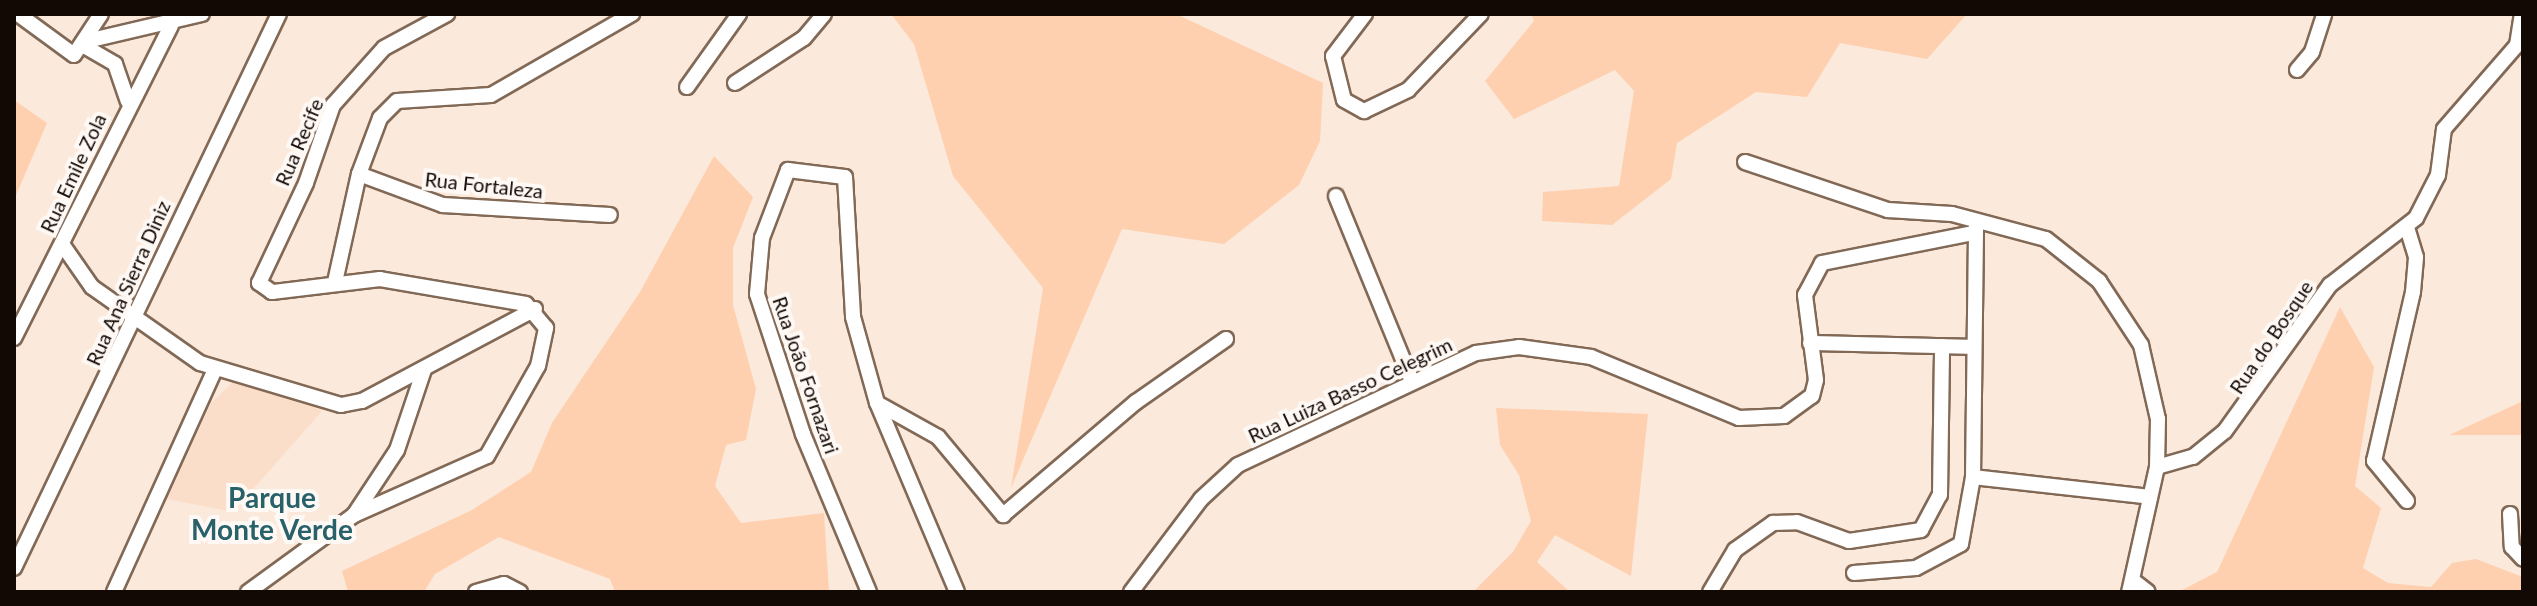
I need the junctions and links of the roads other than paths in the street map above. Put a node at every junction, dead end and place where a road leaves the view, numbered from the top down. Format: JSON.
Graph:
{"nodes":[{"id":1,"x":18,"y":14,"type":"edge"},
{"id":2,"x":101,"y":14,"type":"edge"},
{"id":3,"x":202,"y":14,"type":"edge"},
{"id":4,"x":279,"y":14,"type":"edge"},
{"id":5,"x":447,"y":14,"type":"edge"},
{"id":6,"x":632,"y":14,"type":"edge"},
{"id":7,"x":739,"y":14,"type":"edge"},
{"id":8,"x":824,"y":14,"type":"edge"},
{"id":9,"x":1365,"y":14,"type":"edge"},
{"id":10,"x":1481,"y":14,"type":"edge"},
{"id":11,"x":2324,"y":14,"type":"edge"},
{"id":12,"x":2522,"y":14,"type":"edge"},
{"id":13,"x":171,"y":26,"type":"junction"},
{"id":14,"x":86,"y":43,"type":"junction"},
{"id":15,"x":2297,"y":70,"type":"dead end"},
{"id":16,"x":735,"y":83,"type":"dead end"},
{"id":17,"x":687,"y":87,"type":"dead end"},
{"id":18,"x":128,"y":101,"type":"junction"},
{"id":19,"x":1745,"y":162,"type":"dead end"},
{"id":20,"x":359,"y":174,"type":"junction"},
{"id":21,"x":1336,"y":196,"type":"dead end"},
{"id":22,"x":610,"y":215,"type":"dead end"},
{"id":23,"x":2407,"y":227,"type":"junction"},
{"id":24,"x":1975,"y":228,"type":"junction"},
{"id":25,"x":62,"y":244,"type":"junction"},
{"id":26,"x":335,"y":282,"type":"junction"},
{"id":27,"x":535,"y":309,"type":"junction"},
{"id":28,"x":132,"y":316,"type":"junction"},
{"id":29,"x":14,"y":338,"type":"edge"},
{"id":30,"x":1226,"y":339,"type":"dead end"},
{"id":31,"x":1810,"y":343,"type":"junction"},
{"id":32,"x":1942,"y":346,"type":"junction"},
{"id":33,"x":1970,"y":347,"type":"junction"},
{"id":34,"x":215,"y":369,"type":"junction"},
{"id":35,"x":424,"y":370,"type":"junction"},
{"id":36,"x":1411,"y":379,"type":"junction"},
{"id":37,"x":877,"y":403,"type":"junction"},
{"id":38,"x":2157,"y":467,"type":"junction"},
{"id":39,"x":1973,"y":477,"type":"junction"},
{"id":40,"x":2150,"y":497,"type":"junction"},
{"id":41,"x":2407,"y":501,"type":"dead end"},
{"id":42,"x":2510,"y":514,"type":"dead end"},
{"id":43,"x":354,"y":515,"type":"junction"},
{"id":44,"x":20,"y":540,"type":"edge"},
{"id":45,"x":2523,"y":559,"type":"edge"},
{"id":46,"x":14,"y":568,"type":"edge"},
{"id":47,"x":1854,"y":573,"type":"dead end"},
{"id":48,"x":2132,"y":587,"type":"edge"},
{"id":49,"x":114,"y":592,"type":"edge"},
{"id":50,"x":248,"y":592,"type":"edge"},
{"id":51,"x":476,"y":592,"type":"edge"},
{"id":52,"x":520,"y":592,"type":"edge"},
{"id":53,"x":869,"y":592,"type":"edge"},
{"id":54,"x":957,"y":592,"type":"edge"},
{"id":55,"x":1131,"y":592,"type":"edge"},
{"id":56,"x":1710,"y":592,"type":"edge"},
{"id":57,"x":2148,"y":592,"type":"edge"}],
"edges":[{"from":1,"to":14,"type":"street"},
{"from":2,"to":14,"type":"street"},
{"from":3,"to":13,"type":"street"},
{"from":4,"to":28,"type":"street","name":"Rua Ana Sierra Diniz"},
{"from":5,"to":26,"type":"street","name":"Rua Recife"},
{"from":6,"to":20,"type":"street"},
{"from":7,"to":17,"type":"street"},
{"from":8,"to":16,"type":"street"},
{"from":9,"to":10,"type":"street"},
{"from":11,"to":15,"type":"street"},
{"from":12,"to":23,"type":"street","name":"Rua do Bosque"},
{"from":13,"to":14,"type":"street"},
{"from":13,"to":18,"type":"street","name":"Rua Emile Zola"},
{"from":14,"to":18,"type":"street"},
{"from":18,"to":25,"type":"street","name":"Rua Emile Zola"},
{"from":19,"to":24,"type":"street"},
{"from":20,"to":22,"type":"street","name":"Rua Fortaleza"},
{"from":20,"to":26,"type":"street"},
{"from":21,"to":36,"type":"street"},
{"from":23,"to":38,"type":"street","name":"Rua do Bosque"},
{"from":23,"to":41,"type":"street"},
{"from":24,"to":31,"type":"street"},
{"from":24,"to":33,"type":"street"},
{"from":24,"to":38,"type":"street"},
{"from":25,"to":28,"type":"street"},
{"from":25,"to":29,"type":"street","name":"Rua Emile Zola"},
{"from":26,"to":27,"type":"street"},
{"from":27,"to":35,"type":"street"},
{"from":27,"to":43,"type":"street"},
{"from":28,"to":34,"type":"street"},
{"from":28,"to":44,"type":"street","name":"Rua Ana Sierra Diniz"},
{"from":30,"to":37,"type":"street"},
{"from":31,"to":32,"type":"street"},
{"from":31,"to":36,"type":"street","name":"Rua Luiza Basso Celegrim"},
{"from":32,"to":33,"type":"street"},
{"from":32,"to":56,"type":"street"},
{"from":33,"to":39,"type":"street"},
{"from":34,"to":35,"type":"street"},
{"from":34,"to":49,"type":"street"},
{"from":35,"to":43,"type":"street"},
{"from":36,"to":55,"type":"street","name":"Rua Luiza Basso Celegrim"},
{"from":37,"to":53,"type":"street","name":"Rua João Fornazari"},
{"from":37,"to":54,"type":"street","name":"Rua João Fornazari"},
{"from":38,"to":40,"type":"street"},
{"from":39,"to":40,"type":"street"},
{"from":39,"to":47,"type":"street"},
{"from":40,"to":48,"type":"street"},
{"from":42,"to":45,"type":"street"},
{"from":43,"to":50,"type":"street"},
{"from":44,"to":46,"type":"street","name":"Rua Ana Sierra Diniz"},
{"from":48,"to":57,"type":"street"},
{"from":51,"to":52,"type":"street"}]}
